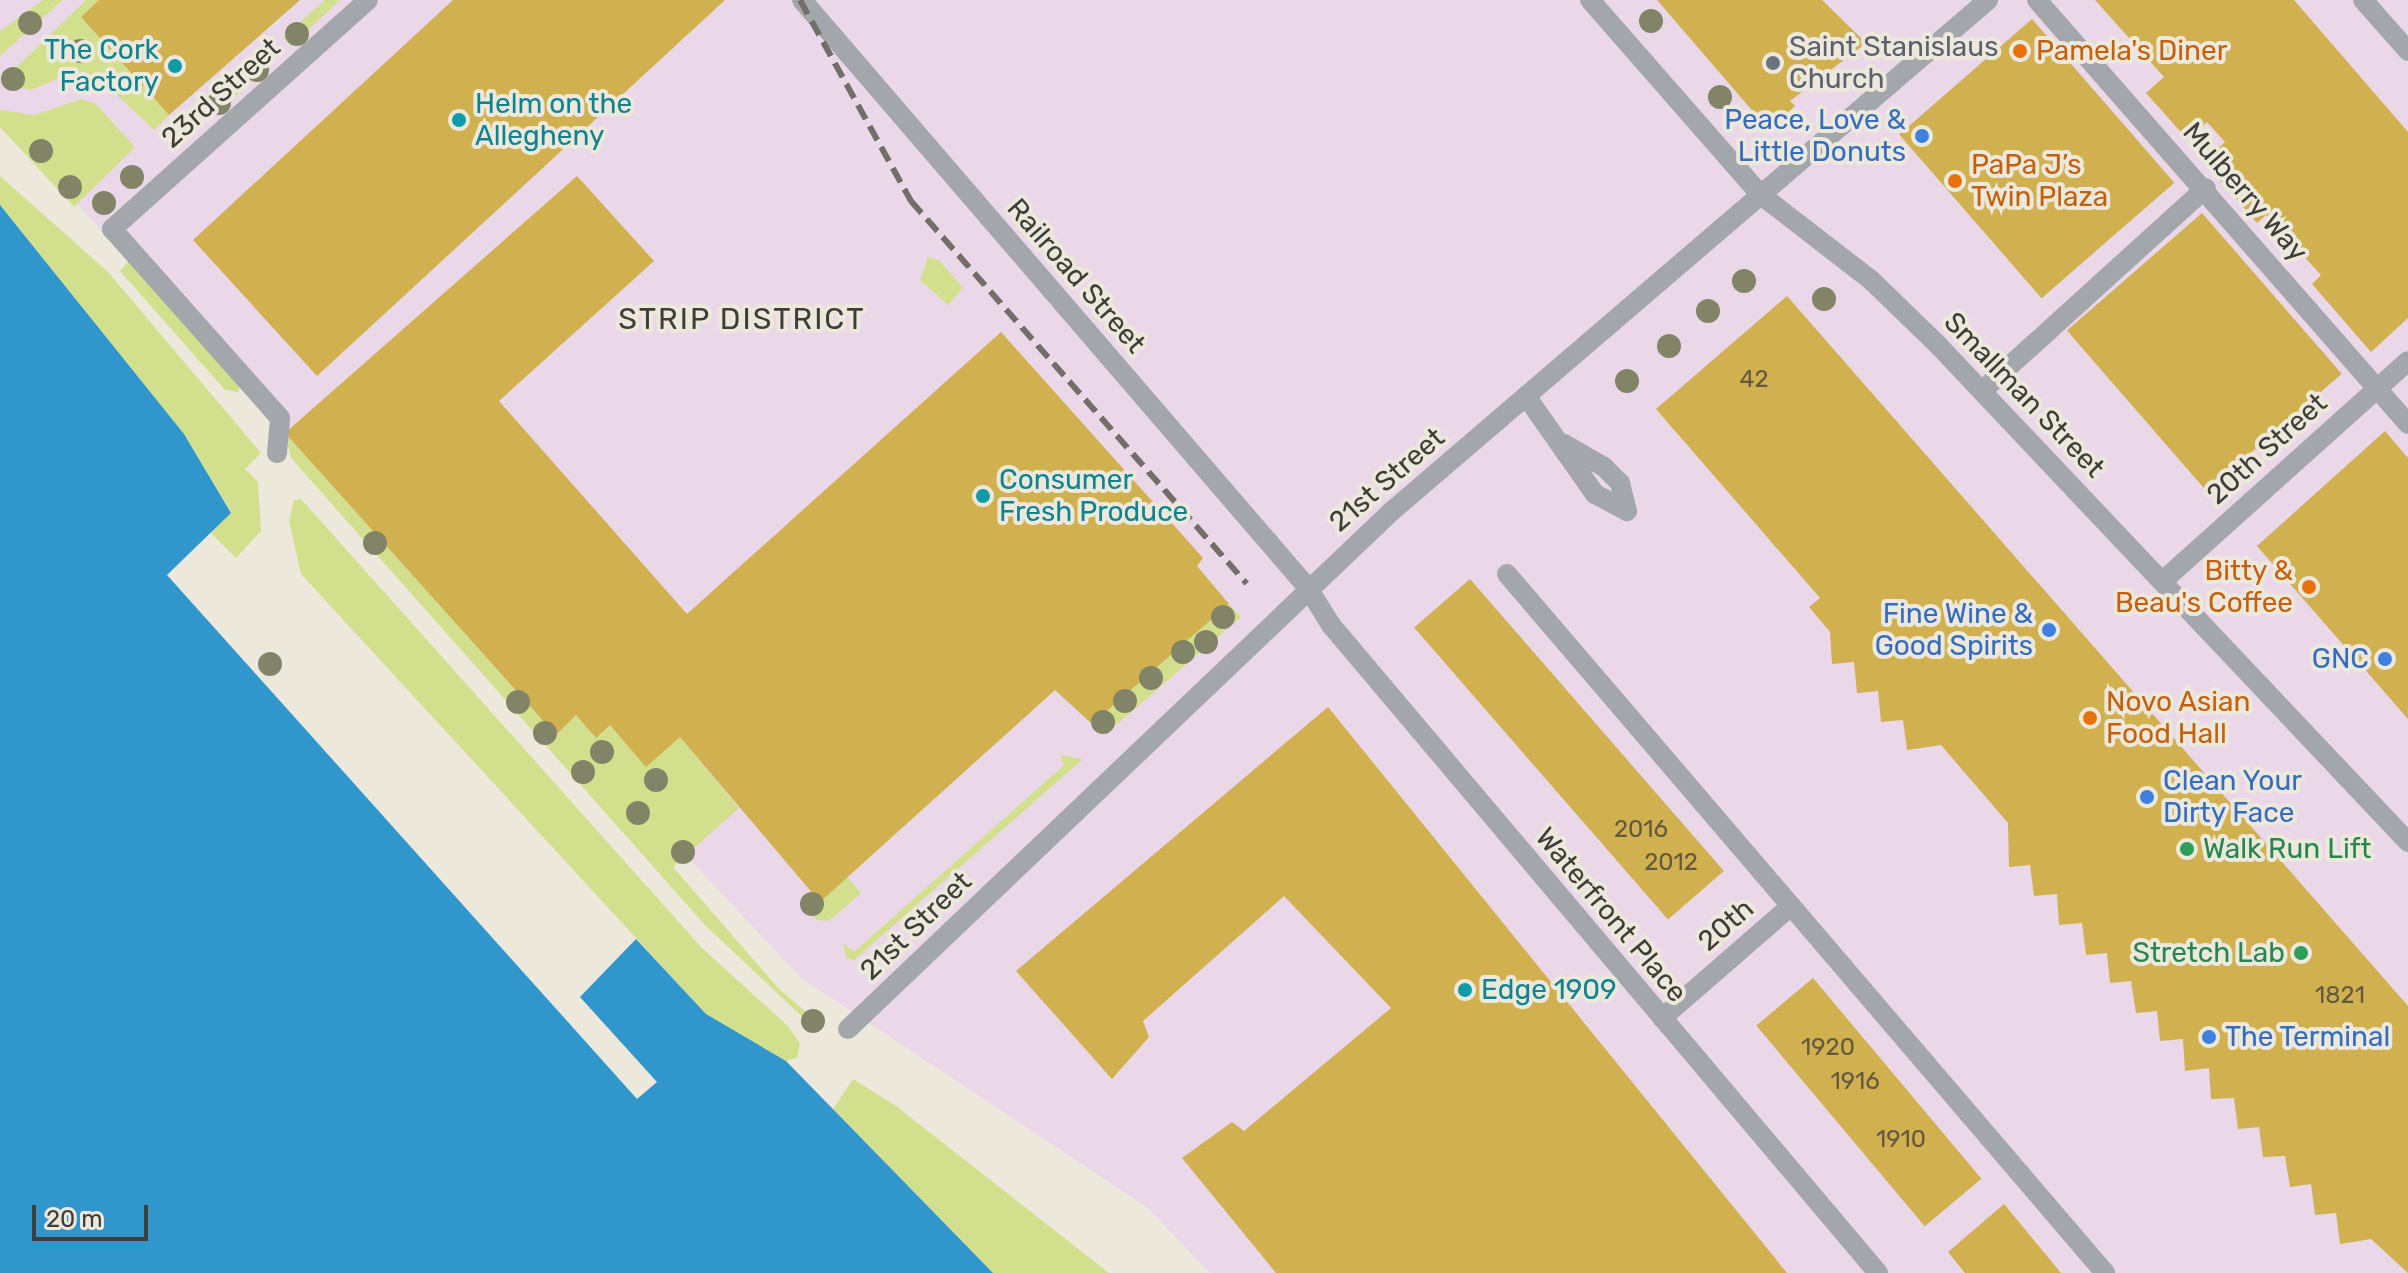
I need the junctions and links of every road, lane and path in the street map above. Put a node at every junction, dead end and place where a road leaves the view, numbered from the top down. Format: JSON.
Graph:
{"nodes":[{"id":1,"x":368,"y":0,"type":"edge"},
{"id":2,"x":802,"y":0,"type":"edge"},
{"id":3,"x":1590,"y":0,"type":"edge"},
{"id":4,"x":1988,"y":0,"type":"edge"},
{"id":5,"x":2037,"y":0,"type":"edge"},
{"id":6,"x":2363,"y":0,"type":"edge"},
{"id":7,"x":2408,"y":51,"type":"edge"},
{"id":8,"x":2206,"y":188,"type":"junction"},
{"id":9,"x":1761,"y":195,"type":"junction"},
{"id":10,"x":2408,"y":361,"type":"edge"},
{"id":11,"x":2377,"y":388,"type":"junction"},
{"id":12,"x":1982,"y":391,"type":"junction"},
{"id":13,"x":1526,"y":396,"type":"junction"},
{"id":14,"x":2408,"y":424,"type":"edge"},
{"id":15,"x":1564,"y":444,"type":"dead end"},
{"id":16,"x":277,"y":453,"type":"dead end"},
{"id":17,"x":1507,"y":574,"type":"dead end"},
{"id":18,"x":2165,"y":579,"type":"junction"},
{"id":19,"x":1308,"y":588,"type":"junction"},
{"id":20,"x":2408,"y":842,"type":"edge"},
{"id":21,"x":1791,"y":906,"type":"junction"},
{"id":22,"x":1662,"y":1018,"type":"junction"},
{"id":23,"x":848,"y":1029,"type":"dead end"},
{"id":24,"x":1878,"y":1273,"type":"edge"},
{"id":25,"x":2105,"y":1273,"type":"edge"}],
"edges":[{"from":1,"to":16,"type":"street","name":"23rd Street"},
{"from":2,"to":19,"type":"street","name":"Railroad Street"},
{"from":3,"to":9,"type":"street","name":"Smallman Street"},
{"from":4,"to":9,"type":"street","name":"21st Street"},
{"from":5,"to":8,"type":"street","name":"Mulberry Way"},
{"from":6,"to":7,"type":"street"},
{"from":8,"to":11,"type":"street","name":"Mulberry Way"},
{"from":8,"to":12,"type":"street"},
{"from":9,"to":12,"type":"street","name":"Smallman Street"},
{"from":9,"to":13,"type":"street","name":"21st Street"},
{"from":10,"to":11,"type":"street","name":"20th Street"},
{"from":11,"to":14,"type":"street","name":"Mulberry Way"},
{"from":11,"to":18,"type":"street","name":"20th Street"},
{"from":12,"to":18,"type":"street","name":"Smallman Street"},
{"from":13,"to":15,"type":"street"},
{"from":13,"to":19,"type":"street","name":"21st Street"},
{"from":17,"to":21,"type":"street"},
{"from":18,"to":20,"type":"street","name":"Smallman Street"},
{"from":19,"to":22,"type":"street","name":"Waterfront Place"},
{"from":19,"to":23,"type":"street","name":"21st Street"},
{"from":21,"to":22,"type":"street","name":"20th"},
{"from":21,"to":25,"type":"street"},
{"from":22,"to":24,"type":"street","name":"Waterfront Place"}]}
